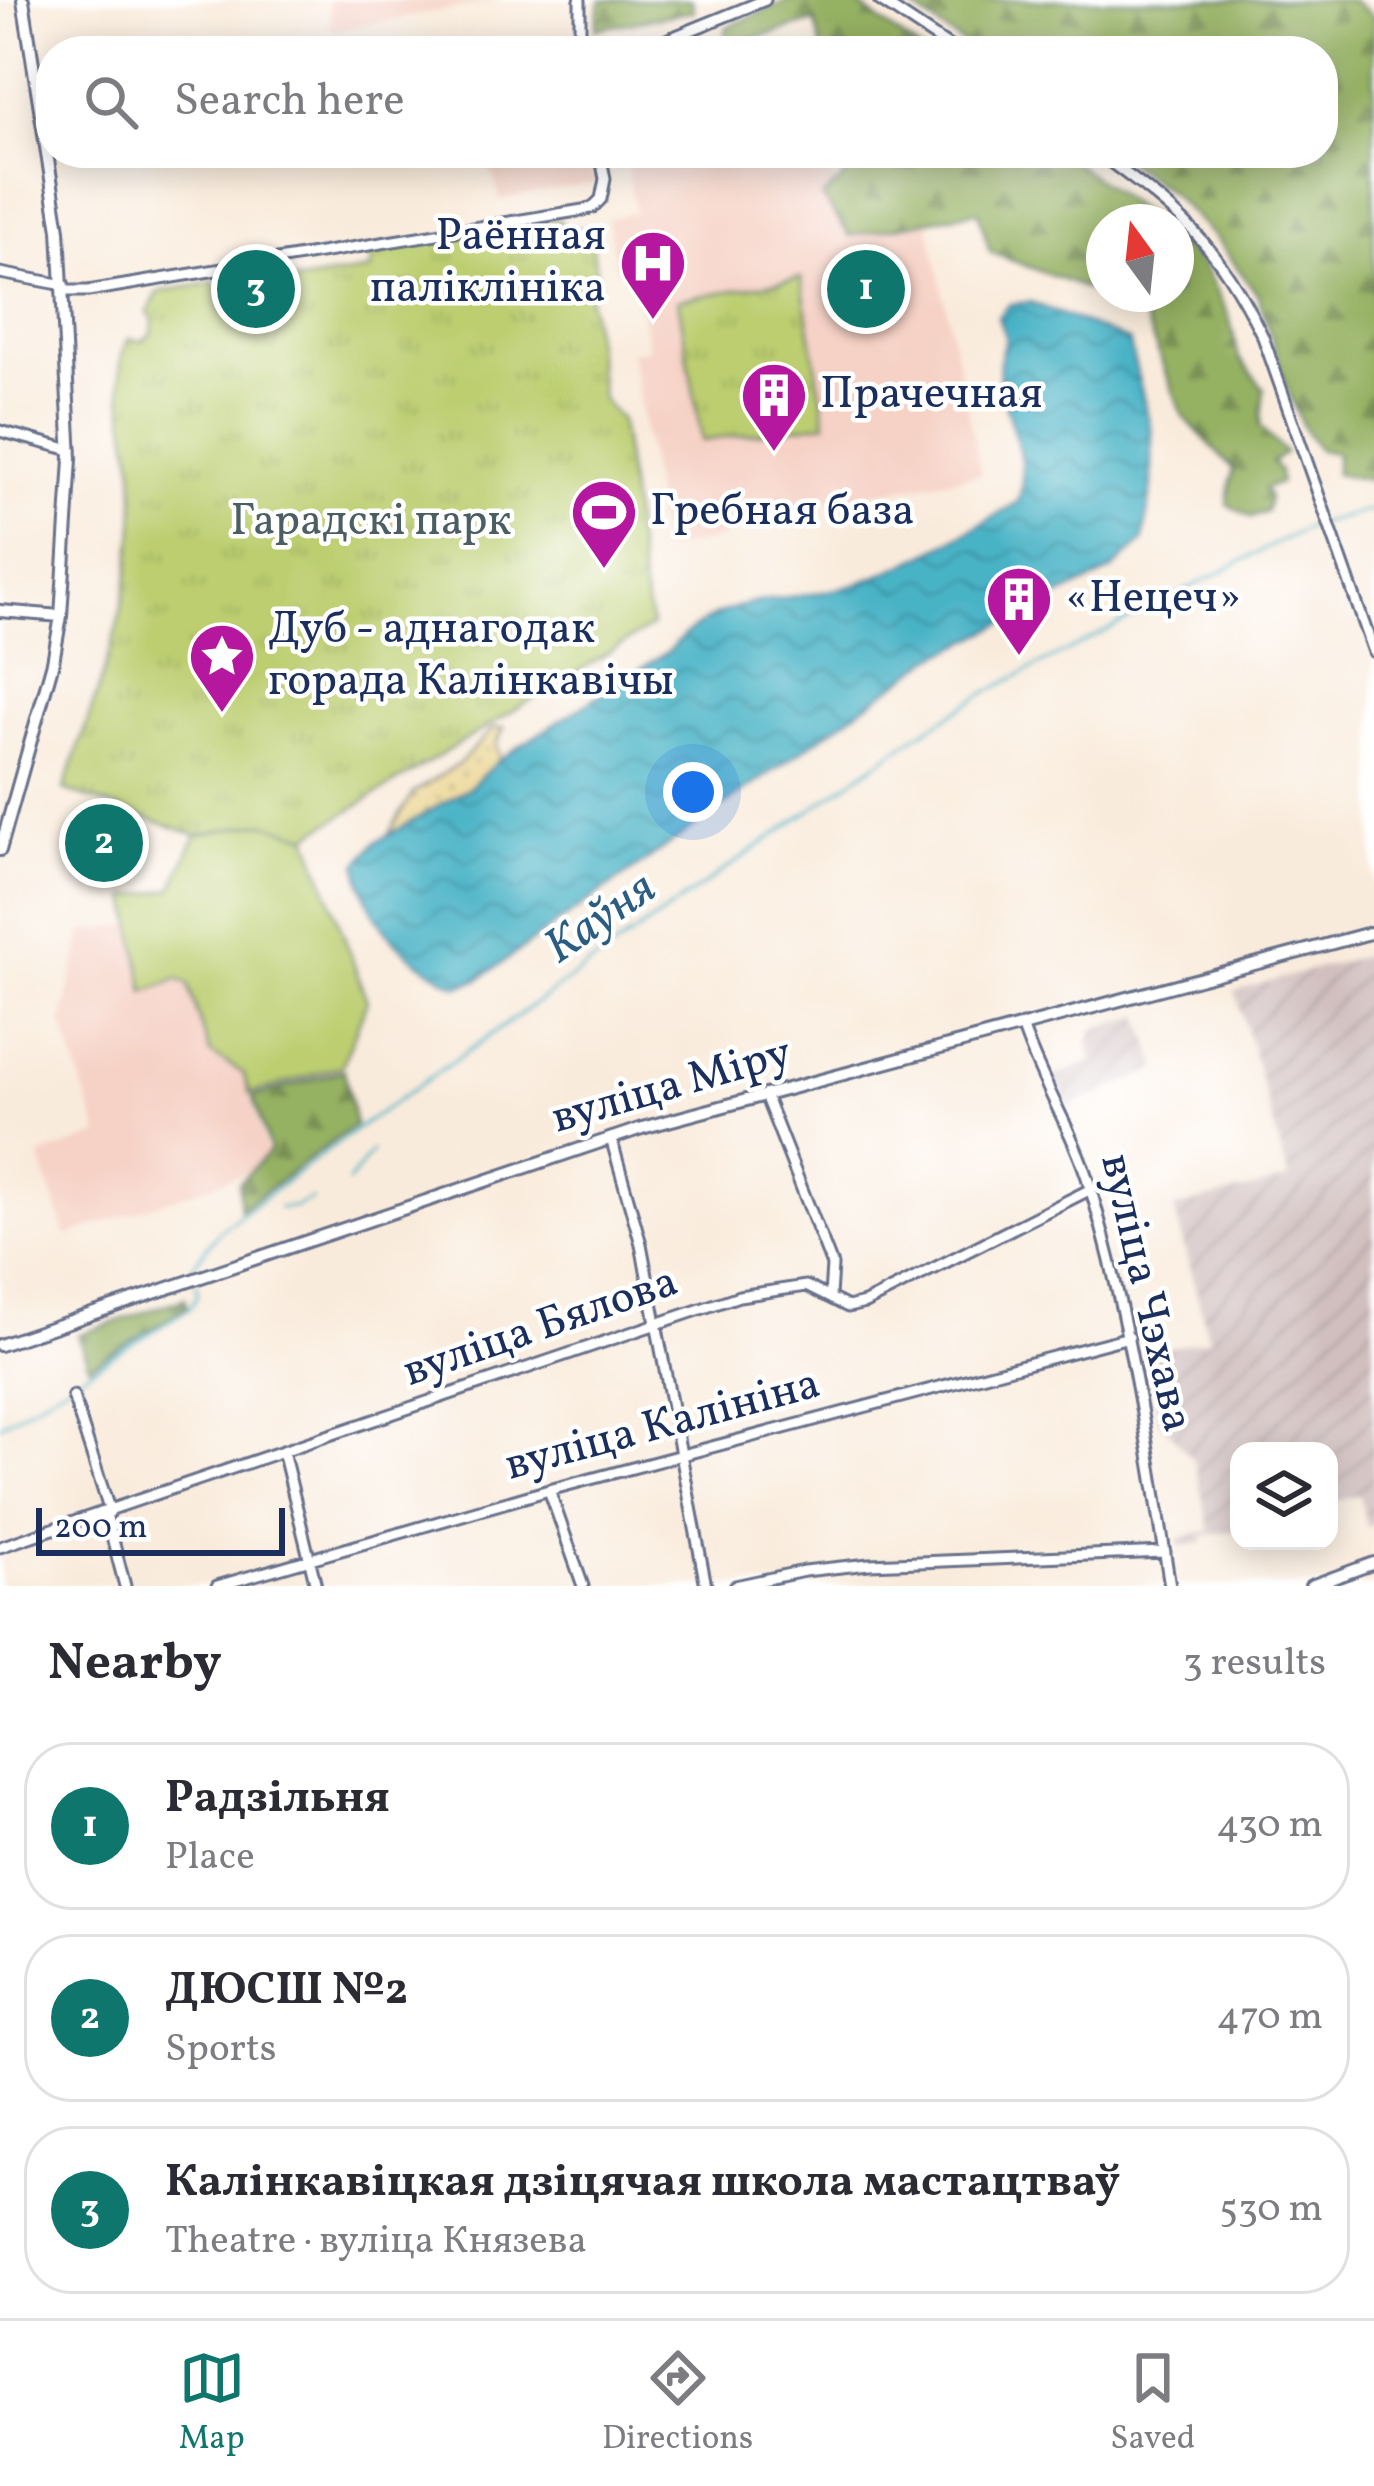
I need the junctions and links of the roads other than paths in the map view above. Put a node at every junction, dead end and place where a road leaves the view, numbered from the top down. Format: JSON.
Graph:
{"nodes":[{"id":1,"x":23,"y":0,"type":"edge"},
{"id":2,"x":580,"y":0,"type":"edge"},
{"id":3,"x":765,"y":0,"type":"edge"},
{"id":4,"x":879,"y":0,"type":"edge"},
{"id":5,"x":580,"y":36,"type":"edge"},
{"id":6,"x":676,"y":36,"type":"edge"},
{"id":7,"x":933,"y":36,"type":"edge"},
{"id":8,"x":36,"y":91,"type":"edge"},
{"id":9,"x":47,"y":168,"type":"edge"},
{"id":10,"x":602,"y":168,"type":"edge"},
{"id":11,"x":1118,"y":168,"type":"edge"},
{"id":12,"x":0,"y":273,"type":"edge"},
{"id":13,"x":64,"y":288,"type":"junction"},
{"id":14,"x":0,"y":431,"type":"edge"},
{"id":15,"x":71,"y":450,"type":"junction"},
{"id":16,"x":0,"y":611,"type":"edge"},
{"id":17,"x":62,"y":616,"type":"junction"},
{"id":18,"x":1374,"y":652,"type":"edge"},
{"id":19,"x":0,"y":850,"type":"edge"},
{"id":20,"x":1374,"y":932,"type":"edge"},
{"id":21,"x":1022,"y":1025,"type":"junction"},
{"id":22,"x":765,"y":1095,"type":"junction"},
{"id":23,"x":611,"y":1138,"type":"junction"},
{"id":24,"x":1091,"y":1189,"type":"junction"},
{"id":25,"x":830,"y":1296,"type":"junction"},
{"id":26,"x":656,"y":1323,"type":"junction"},
{"id":27,"x":1129,"y":1337,"type":"junction"},
{"id":28,"x":0,"y":1345,"type":"edge"},
{"id":29,"x":73,"y":1396,"type":"dead end"},
{"id":30,"x":283,"y":1451,"type":"junction"},
{"id":31,"x":683,"y":1453,"type":"junction"},
{"id":32,"x":549,"y":1490,"type":"junction"},
{"id":33,"x":108,"y":1513,"type":"junction"},
{"id":34,"x":0,"y":1547,"type":"edge"},
{"id":35,"x":1165,"y":1552,"type":"junction"},
{"id":36,"x":309,"y":1561,"type":"junction"},
{"id":37,"x":1374,"y":1562,"type":"edge"},
{"id":38,"x":125,"y":1586,"type":"edge"},
{"id":39,"x":217,"y":1586,"type":"edge"},
{"id":40,"x":316,"y":1586,"type":"edge"},
{"id":41,"x":583,"y":1586,"type":"edge"},
{"id":42,"x":706,"y":1586,"type":"edge"},
{"id":43,"x":735,"y":1586,"type":"edge"},
{"id":44,"x":1171,"y":1586,"type":"edge"},
{"id":45,"x":1311,"y":1586,"type":"edge"}],
"edges":[{"from":1,"to":8,"type":"main road"},
{"from":2,"to":5,"type":"street"},
{"from":3,"to":6,"type":"street"},
{"from":4,"to":7,"type":"street"},
{"from":9,"to":13,"type":"main road"},
{"from":10,"to":13,"type":"street"},
{"from":11,"to":18,"type":"street"},
{"from":12,"to":13,"type":"street"},
{"from":13,"to":15,"type":"main road"},
{"from":14,"to":15,"type":"street"},
{"from":15,"to":17,"type":"main road"},
{"from":16,"to":17,"type":"main road"},
{"from":17,"to":19,"type":"main road"},
{"from":20,"to":21,"type":"main road","name":"вуліца Міру"},
{"from":21,"to":22,"type":"main road","name":"вуліца Міру"},
{"from":21,"to":24,"type":"street","name":"вуліца Чэхава"},
{"from":22,"to":23,"type":"main road","name":"вуліца Міру"},
{"from":22,"to":25,"type":"street"},
{"from":23,"to":26,"type":"street"},
{"from":23,"to":28,"type":"main road","name":"вуліца Міру"},
{"from":24,"to":25,"type":"street","name":"вуліца Бялова"},
{"from":24,"to":27,"type":"street","name":"вуліца Чэхава"},
{"from":25,"to":26,"type":"street","name":"вуліца Бялова"},
{"from":26,"to":30,"type":"street","name":"вуліца Бялова"},
{"from":26,"to":31,"type":"street"},
{"from":27,"to":31,"type":"street","name":"вуліца Калініна"},
{"from":27,"to":35,"type":"street","name":"вуліца Чэхава"},
{"from":29,"to":33,"type":"street"},
{"from":30,"to":33,"type":"street","name":"вуліца Бялова"},
{"from":30,"to":36,"type":"street"},
{"from":31,"to":32,"type":"street","name":"вуліца Калініна"},
{"from":31,"to":42,"type":"street"},
{"from":32,"to":36,"type":"street","name":"вуліца Калініна"},
{"from":32,"to":41,"type":"street"},
{"from":33,"to":34,"type":"street","name":"вуліца Бялова"},
{"from":33,"to":38,"type":"street"},
{"from":35,"to":43,"type":"street"},
{"from":35,"to":44,"type":"street","name":"вуліца Чэхава"},
{"from":36,"to":39,"type":"street","name":"вуліца Калініна"},
{"from":36,"to":40,"type":"street"},
{"from":37,"to":45,"type":"main road"}]}
